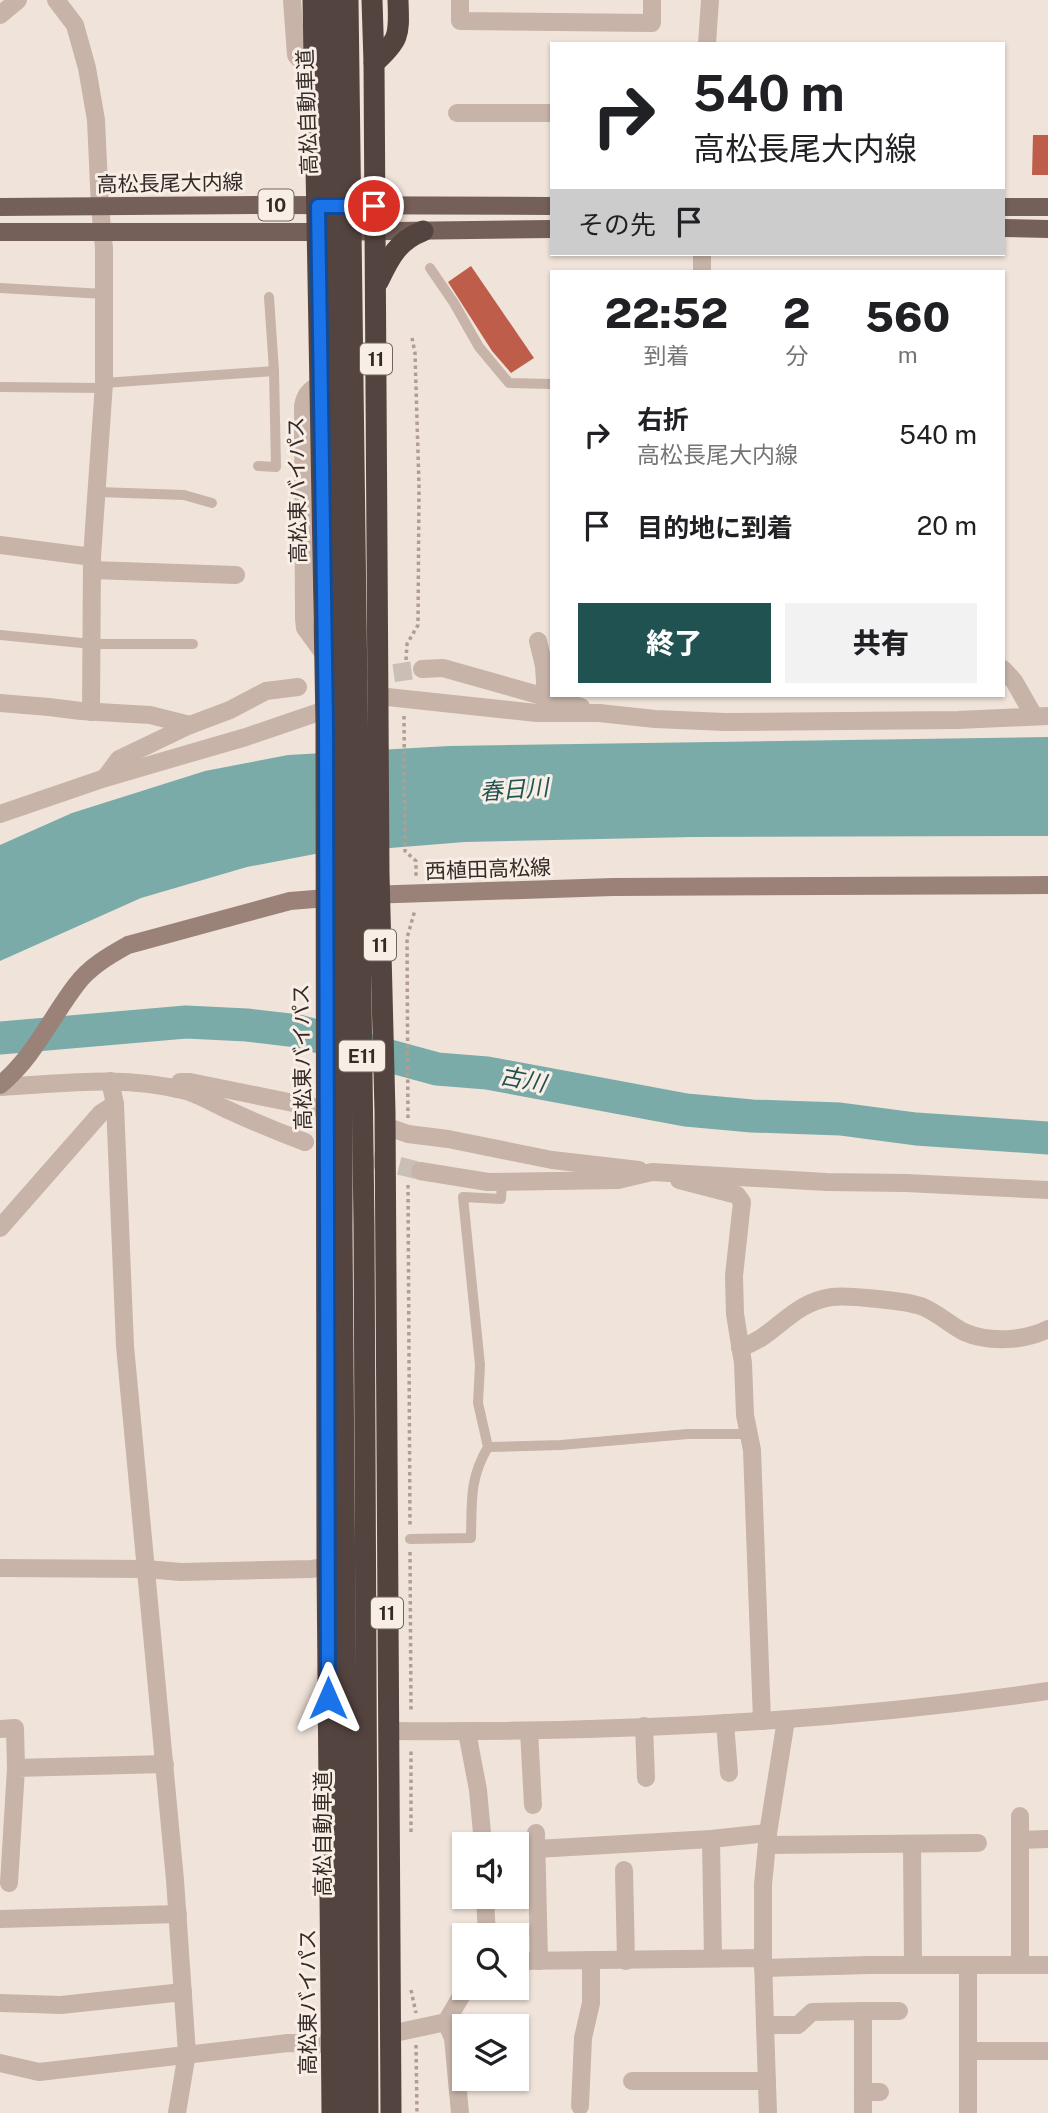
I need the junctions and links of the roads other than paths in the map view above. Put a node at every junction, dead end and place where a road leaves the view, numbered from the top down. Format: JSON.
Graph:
{"nodes":[{"id":1,"x":18,"y":0,"type":"edge"},
{"id":2,"x":56,"y":0,"type":"edge"},
{"id":3,"x":292,"y":0,"type":"edge"},
{"id":4,"x":313,"y":0,"type":"edge"},
{"id":5,"x":328,"y":0,"type":"edge"},
{"id":6,"x":348,"y":0,"type":"edge"},
{"id":7,"x":372,"y":0,"type":"edge"},
{"id":8,"x":397,"y":0,"type":"edge"},
{"id":9,"x":460,"y":0,"type":"edge"},
{"id":10,"x":652,"y":0,"type":"edge"},
{"id":11,"x":710,"y":0,"type":"edge"},
{"id":12,"x":0,"y":15,"type":"edge"},
{"id":13,"x":707,"y":42,"type":"edge"},
{"id":14,"x":374,"y":63,"type":"junction"},
{"id":15,"x":316,"y":78,"type":"junction"},
{"id":16,"x":457,"y":113,"type":"dead end"},
{"id":17,"x":550,"y":113,"type":"edge"},
{"id":18,"x":318,"y":206,"type":"junction"},
{"id":19,"x":374,"y":206,"type":"junction"},
{"id":20,"x":550,"y":206,"type":"edge"},
{"id":21,"x":100,"y":207,"type":"junction"},
{"id":22,"x":1005,"y":207,"type":"edge"},
{"id":23,"x":1048,"y":207,"type":"edge"},
{"id":24,"x":0,"y":208,"type":"edge"},
{"id":25,"x":1005,"y":228,"type":"edge"},
{"id":26,"x":550,"y":229,"type":"edge"},
{"id":27,"x":1048,"y":229,"type":"edge"},
{"id":28,"x":423,"y":231,"type":"junction"},
{"id":29,"x":0,"y":232,"type":"edge"},
{"id":30,"x":318,"y":232,"type":"junction"},
{"id":31,"x":374,"y":232,"type":"junction"},
{"id":32,"x":103,"y":233,"type":"junction"},
{"id":33,"x":430,"y":268,"type":"dead end"},
{"id":34,"x":0,"y":288,"type":"edge"},
{"id":35,"x":375,"y":288,"type":"junction"},
{"id":36,"x":104,"y":294,"type":"junction"},
{"id":37,"x":270,"y":297,"type":"dead end"},
{"id":38,"x":274,"y":371,"type":"junction"},
{"id":39,"x":550,"y":384,"type":"edge"},
{"id":40,"x":104,"y":386,"type":"junction"},
{"id":41,"x":0,"y":387,"type":"edge"},
{"id":42,"x":258,"y":467,"type":"dead end"},
{"id":43,"x":98,"y":492,"type":"junction"},
{"id":44,"x":212,"y":503,"type":"dead end"},
{"id":45,"x":0,"y":545,"type":"edge"},
{"id":46,"x":92,"y":564,"type":"junction"},
{"id":47,"x":236,"y":575,"type":"dead end"},
{"id":48,"x":0,"y":635,"type":"edge"},
{"id":49,"x":538,"y":641,"type":"dead end"},
{"id":50,"x":92,"y":644,"type":"junction"},
{"id":51,"x":193,"y":644,"type":"dead end"},
{"id":52,"x":414,"y":669,"type":"tunnel mouth"},
{"id":53,"x":1005,"y":671,"type":"edge"},
{"id":54,"x":298,"y":687,"type":"dead end"},
{"id":55,"x":378,"y":696,"type":"junction"},
{"id":56,"x":546,"y":697,"type":"junction"},
{"id":57,"x":0,"y":704,"type":"edge"},
{"id":58,"x":91,"y":712,"type":"junction"},
{"id":59,"x":598,"y":713,"type":"junction"},
{"id":60,"x":1041,"y":716,"type":"edge"},
{"id":61,"x":326,"y":717,"type":"junction"},
{"id":62,"x":190,"y":725,"type":"junction"},
{"id":63,"x":105,"y":778,"type":"junction"},
{"id":64,"x":0,"y":814,"type":"edge"},
{"id":65,"x":379,"y":883,"type":"junction"},
{"id":66,"x":1048,"y":886,"type":"edge"},
{"id":67,"x":326,"y":898,"type":"junction"},
{"id":68,"x":110,"y":1081,"type":"junction"},
{"id":69,"x":136,"y":1082,"type":"junction"},
{"id":70,"x":0,"y":1086,"type":"edge"},
{"id":71,"x":115,"y":1104,"type":"junction"},
{"id":72,"x":328,"y":1105,"type":"junction"},
{"id":73,"x":385,"y":1119,"type":"junction"},
{"id":74,"x":305,"y":1142,"type":"dead end"},
{"id":75,"x":652,"y":1172,"type":"junction"},
{"id":76,"x":675,"y":1172,"type":"junction"},
{"id":77,"x":414,"y":1174,"type":"tunnel mouth"},
{"id":78,"x":502,"y":1182,"type":"junction"},
{"id":79,"x":1026,"y":1188,"type":"junction"},
{"id":80,"x":1048,"y":1190,"type":"edge"},
{"id":81,"x":1048,"y":1198,"type":"edge"},
{"id":82,"x":0,"y":1227,"type":"edge"},
{"id":83,"x":1048,"y":1329,"type":"edge"},
{"id":84,"x":740,"y":1348,"type":"junction"},
{"id":85,"x":747,"y":1434,"type":"junction"},
{"id":86,"x":488,"y":1447,"type":"junction"},
{"id":87,"x":410,"y":1539,"type":"road end"},
{"id":88,"x":327,"y":1567,"type":"junction"},
{"id":89,"x":0,"y":1568,"type":"edge"},
{"id":90,"x":146,"y":1569,"type":"junction"},
{"id":91,"x":1048,"y":1692,"type":"edge"},
{"id":92,"x":786,"y":1720,"type":"junction"},
{"id":93,"x":762,"y":1721,"type":"junction"},
{"id":94,"x":725,"y":1723,"type":"junction"},
{"id":95,"x":644,"y":1726,"type":"junction"},
{"id":96,"x":0,"y":1729,"type":"edge"},
{"id":97,"x":388,"y":1731,"type":"junction"},
{"id":98,"x":529,"y":1731,"type":"junction"},
{"id":99,"x":467,"y":1732,"type":"junction"},
{"id":100,"x":165,"y":1765,"type":"junction"},
{"id":101,"x":16,"y":1768,"type":"junction"},
{"id":102,"x":729,"y":1773,"type":"dead end"},
{"id":103,"x":646,"y":1778,"type":"dead end"},
{"id":104,"x":533,"y":1805,"type":"dead end"},
{"id":105,"x":1020,"y":1816,"type":"dead end"},
{"id":106,"x":483,"y":1832,"type":"edge"},
{"id":107,"x":711,"y":1839,"type":"junction"},
{"id":108,"x":767,"y":1839,"type":"junction"},
{"id":109,"x":1048,"y":1839,"type":"edge"},
{"id":110,"x":1020,"y":1840,"type":"junction"},
{"id":111,"x":978,"y":1843,"type":"dead end"},
{"id":112,"x":912,"y":1844,"type":"junction"},
{"id":113,"x":624,"y":1870,"type":"dead end"},
{"id":114,"x":9,"y":1883,"type":"dead end"},
{"id":115,"x":178,"y":1914,"type":"junction"},
{"id":116,"x":0,"y":1919,"type":"edge"},
{"id":117,"x":713,"y":1958,"type":"junction"},
{"id":118,"x":529,"y":1961,"type":"edge"},
{"id":119,"x":539,"y":1961,"type":"junction"},
{"id":120,"x":591,"y":1961,"type":"junction"},
{"id":121,"x":626,"y":1961,"type":"junction"},
{"id":122,"x":763,"y":1963,"type":"junction"},
{"id":123,"x":913,"y":1965,"type":"junction"},
{"id":124,"x":1020,"y":1965,"type":"junction"},
{"id":125,"x":1048,"y":1965,"type":"edge"},
{"id":126,"x":968,"y":1966,"type":"junction"},
{"id":127,"x":183,"y":1992,"type":"junction"},
{"id":128,"x":459,"y":2000,"type":"edge"},
{"id":129,"x":0,"y":2003,"type":"edge"},
{"id":130,"x":863,"y":2011,"type":"junction"},
{"id":131,"x":899,"y":2011,"type":"dead end"},
{"id":132,"x":446,"y":2022,"type":"junction"},
{"id":133,"x":765,"y":2025,"type":"junction"},
{"id":134,"x":390,"y":2034,"type":"junction"},
{"id":135,"x":331,"y":2044,"type":"junction"},
{"id":136,"x":968,"y":2051,"type":"junction"},
{"id":137,"x":1048,"y":2051,"type":"edge"},
{"id":138,"x":187,"y":2053,"type":"junction"},
{"id":139,"x":0,"y":2063,"type":"edge"},
{"id":140,"x":632,"y":2081,"type":"dead end"},
{"id":141,"x":767,"y":2081,"type":"junction"},
{"id":142,"x":580,"y":2106,"type":"dead end"},
{"id":143,"x":863,"y":2112,"type":"edge"},
{"id":144,"x":177,"y":2113,"type":"edge"},
{"id":145,"x":332,"y":2113,"type":"edge"},
{"id":146,"x":349,"y":2113,"type":"edge"},
{"id":147,"x":368,"y":2113,"type":"edge"},
{"id":148,"x":391,"y":2113,"type":"edge"},
{"id":149,"x":460,"y":2113,"type":"edge"},
{"id":150,"x":768,"y":2113,"type":"edge"},
{"id":151,"x":968,"y":2113,"type":"edge"}],
"edges":[{"from":1,"to":12,"type":"street"},
{"from":2,"to":21,"type":"street"},
{"from":3,"to":15,"type":"street"},
{"from":4,"to":15,"type":"highway","name":"高松東バイパス"},
{"from":5,"to":146,"type":"highway","name":"高松自動車道","number":"E11"},
{"from":6,"to":147,"type":"highway","name":"高松自動車道","number":"E11"},
{"from":7,"to":14,"type":"highway","number":"11"},
{"from":8,"to":14,"type":"highway"},
{"from":9,"to":10,"type":"street"},
{"from":11,"to":13,"type":"street"},
{"from":14,"to":19,"type":"highway","number":"11"},
{"from":15,"to":18,"type":"highway","name":"高松東バイパス"},
{"from":16,"to":17,"type":"street"},
{"from":18,"to":19,"type":"main road","name":"高松長尾大内線","number":"10"},
{"from":18,"to":21,"type":"main road","name":"高松長尾大内線","number":"10"},
{"from":18,"to":30,"type":"highway","name":"高松東バイパス"},
{"from":19,"to":20,"type":"main road","name":"高松長尾大内線","number":"10"},
{"from":19,"to":31,"type":"highway","number":"11"},
{"from":21,"to":24,"type":"main road","name":"高松長尾大内線","number":"10"},
{"from":21,"to":32,"type":"street"},
{"from":22,"to":23,"type":"main road"},
{"from":25,"to":27,"type":"main road"},
{"from":26,"to":28,"type":"main road","number":"10"},
{"from":28,"to":31,"type":"main road","number":"10"},
{"from":28,"to":35,"type":"highway"},
{"from":29,"to":32,"type":"main road","number":"10"},
{"from":30,"to":31,"type":"main road","number":"10"},
{"from":30,"to":32,"type":"main road","number":"10"},
{"from":30,"to":61,"type":"highway","name":"高松東バイパス"},
{"from":31,"to":35,"type":"highway","number":"11"},
{"from":32,"to":36,"type":"street"},
{"from":33,"to":39,"type":"lane"},
{"from":34,"to":36,"type":"lane"},
{"from":35,"to":55,"type":"highway","number":"11"},
{"from":36,"to":40,"type":"street"},
{"from":37,"to":38,"type":"lane"},
{"from":38,"to":40,"type":"lane"},
{"from":38,"to":42,"type":"lane"},
{"from":40,"to":41,"type":"lane"},
{"from":40,"to":43,"type":"street"},
{"from":43,"to":44,"type":"lane"},
{"from":43,"to":46,"type":"street"},
{"from":45,"to":46,"type":"street"},
{"from":46,"to":47,"type":"street"},
{"from":46,"to":50,"type":"street"},
{"from":48,"to":50,"type":"lane"},
{"from":49,"to":56,"type":"street"},
{"from":50,"to":51,"type":"lane"},
{"from":50,"to":58,"type":"street"},
{"from":52,"to":56,"type":"street"},
{"from":53,"to":60,"type":"street"},
{"from":54,"to":62,"type":"street"},
{"from":55,"to":59,"type":"street"},
{"from":55,"to":65,"type":"highway","number":"11"},
{"from":56,"to":59,"type":"street"},
{"from":57,"to":58,"type":"street"},
{"from":58,"to":62,"type":"street"},
{"from":59,"to":60,"type":"street"},
{"from":61,"to":63,"type":"street"},
{"from":61,"to":67,"type":"highway","name":"高松東バイパス"},
{"from":62,"to":63,"type":"street"},
{"from":63,"to":64,"type":"street"},
{"from":65,"to":66,"type":"main road","name":"西植田高松線"},
{"from":65,"to":67,"type":"main road","name":"西植田高松線"},
{"from":65,"to":73,"type":"highway","number":"11"},
{"from":67,"to":70,"type":"main road","name":"西植田高松線"},
{"from":67,"to":72,"type":"highway","name":"高松東バイパス"},
{"from":68,"to":69,"type":"street"},
{"from":68,"to":70,"type":"street"},
{"from":68,"to":71,"type":"street"},
{"from":69,"to":72,"type":"street"},
{"from":69,"to":74,"type":"street"},
{"from":71,"to":82,"type":"street"},
{"from":71,"to":90,"type":"street"},
{"from":72,"to":88,"type":"highway","name":"高松東バイパス"},
{"from":73,"to":75,"type":"street"},
{"from":73,"to":97,"type":"highway","number":"11"},
{"from":75,"to":76,"type":"street"},
{"from":75,"to":78,"type":"street"},
{"from":76,"to":79,"type":"street"},
{"from":76,"to":84,"type":"street"},
{"from":77,"to":78,"type":"street"},
{"from":78,"to":86,"type":"lane"},
{"from":79,"to":80,"type":"street"},
{"from":79,"to":81,"type":"street"},
{"from":83,"to":84,"type":"street"},
{"from":84,"to":85,"type":"street"},
{"from":85,"to":86,"type":"lane"},
{"from":85,"to":93,"type":"street"},
{"from":86,"to":87,"type":"lane"},
{"from":88,"to":90,"type":"street"},
{"from":88,"to":135,"type":"highway","name":"高松東バイパス"},
{"from":89,"to":90,"type":"street"},
{"from":90,"to":100,"type":"street"},
{"from":91,"to":92,"type":"street"},
{"from":92,"to":93,"type":"street"},
{"from":92,"to":108,"type":"street"},
{"from":93,"to":94,"type":"street"},
{"from":94,"to":95,"type":"street"},
{"from":94,"to":102,"type":"street"},
{"from":95,"to":98,"type":"street"},
{"from":95,"to":103,"type":"street"},
{"from":96,"to":101,"type":"street"},
{"from":97,"to":99,"type":"street"},
{"from":97,"to":134,"type":"highway","number":"11"},
{"from":98,"to":99,"type":"street"},
{"from":98,"to":104,"type":"street"},
{"from":99,"to":106,"type":"street"},
{"from":100,"to":101,"type":"street"},
{"from":100,"to":115,"type":"street"},
{"from":101,"to":114,"type":"street"},
{"from":105,"to":110,"type":"street"},
{"from":107,"to":108,"type":"street"},
{"from":107,"to":117,"type":"street"},
{"from":107,"to":119,"type":"street"},
{"from":108,"to":112,"type":"street"},
{"from":108,"to":122,"type":"street"},
{"from":109,"to":110,"type":"street"},
{"from":110,"to":124,"type":"street"},
{"from":111,"to":112,"type":"street"},
{"from":112,"to":123,"type":"street"},
{"from":113,"to":121,"type":"street"},
{"from":115,"to":116,"type":"street"},
{"from":115,"to":127,"type":"street"},
{"from":117,"to":121,"type":"street"},
{"from":117,"to":122,"type":"street"},
{"from":118,"to":119,"type":"street"},
{"from":119,"to":120,"type":"street"},
{"from":120,"to":121,"type":"street"},
{"from":120,"to":142,"type":"street"},
{"from":122,"to":123,"type":"street"},
{"from":122,"to":133,"type":"street"},
{"from":123,"to":126,"type":"street"},
{"from":124,"to":125,"type":"street"},
{"from":124,"to":126,"type":"street"},
{"from":126,"to":136,"type":"street"},
{"from":127,"to":129,"type":"street"},
{"from":127,"to":138,"type":"street"},
{"from":128,"to":132,"type":"street"},
{"from":130,"to":131,"type":"street"},
{"from":130,"to":133,"type":"street"},
{"from":130,"to":143,"type":"street"},
{"from":132,"to":134,"type":"street"},
{"from":132,"to":149,"type":"street"},
{"from":133,"to":141,"type":"street"},
{"from":134,"to":148,"type":"highway","number":"11"},
{"from":135,"to":138,"type":"street"},
{"from":135,"to":145,"type":"highway","name":"高松東バイパス"},
{"from":136,"to":137,"type":"street"},
{"from":136,"to":151,"type":"street"},
{"from":138,"to":139,"type":"street"},
{"from":138,"to":144,"type":"street"},
{"from":140,"to":141,"type":"street"},
{"from":141,"to":150,"type":"street"}]}
